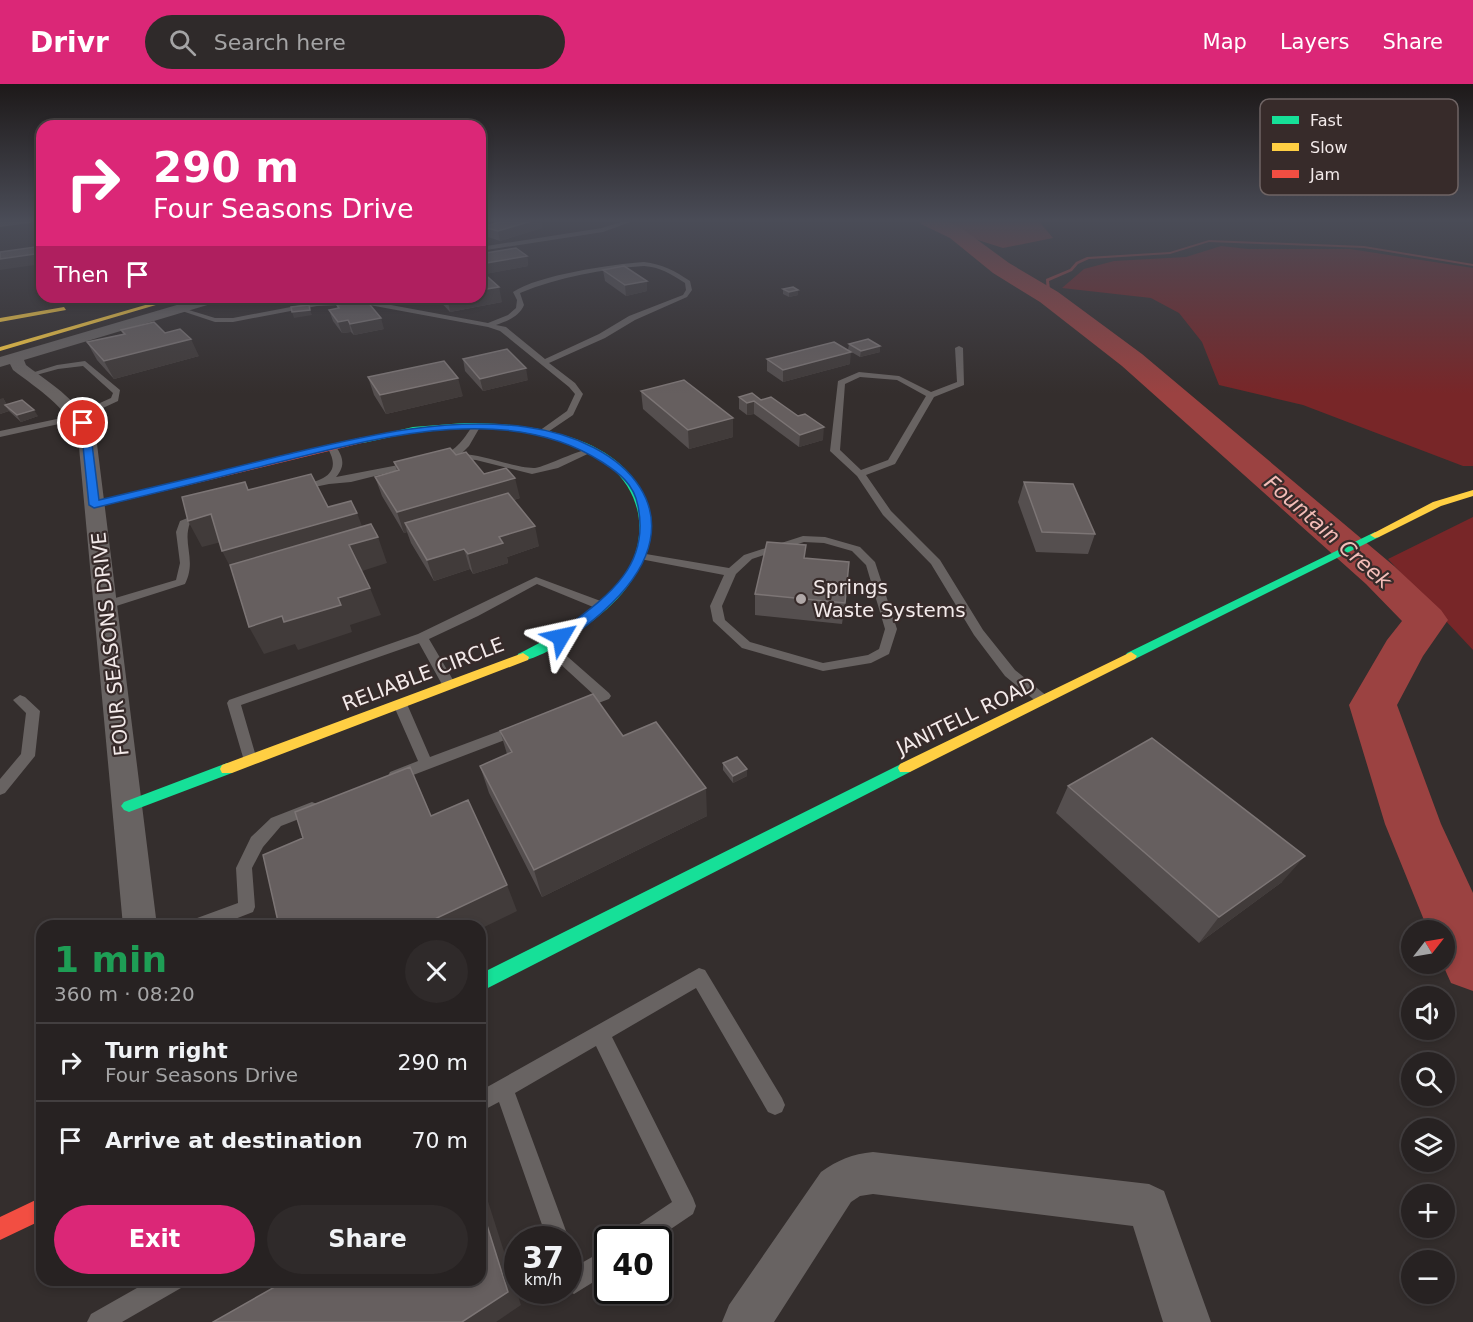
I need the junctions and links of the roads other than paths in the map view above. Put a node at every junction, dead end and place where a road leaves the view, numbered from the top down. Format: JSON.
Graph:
{"nodes":[{"id":1,"x":562,"y":278,"type":"edge"},
{"id":2,"x":681,"y":278,"type":"edge"},
{"id":3,"x":143,"y":303,"type":"edge"},
{"id":4,"x":179,"y":303,"type":"edge"},
{"id":5,"x":340,"y":303,"type":"edge"},
{"id":6,"x":369,"y":303,"type":"edge"},
{"id":7,"x":0,"y":320,"type":"edge"},
{"id":8,"x":489,"y":325,"type":"junction"},
{"id":9,"x":0,"y":326,"type":"edge"},
{"id":10,"x":959,"y":348,"type":"dead end"},
{"id":11,"x":9,"y":357,"type":"edge"},
{"id":12,"x":544,"y":362,"type":"junction"},
{"id":13,"x":931,"y":395,"type":"junction"},
{"id":14,"x":78,"y":415,"type":"junction"},
{"id":15,"x":476,"y":427,"type":"junction"},
{"id":16,"x":542,"y":433,"type":"junction"},
{"id":17,"x":0,"y":434,"type":"edge"},
{"id":18,"x":332,"y":447,"type":"junction"},
{"id":19,"x":591,"y":450,"type":"junction"},
{"id":20,"x":453,"y":456,"type":"junction"},
{"id":21,"x":861,"y":474,"type":"junction"},
{"id":22,"x":328,"y":481,"type":"junction"},
{"id":23,"x":286,"y":492,"type":"edge"},
{"id":24,"x":1473,"y":493,"type":"edge"},
{"id":25,"x":94,"y":505,"type":"junction"},
{"id":26,"x":221,"y":509,"type":"edge"},
{"id":27,"x":640,"y":556,"type":"junction"},
{"id":28,"x":731,"y":572,"type":"junction"},
{"id":29,"x":106,"y":605,"type":"junction"},
{"id":30,"x":602,"y":606,"type":"junction"},
{"id":31,"x":422,"y":637,"type":"junction"},
{"id":32,"x":548,"y":646,"type":"junction"},
{"id":33,"x":449,"y":686,"type":"junction"},
{"id":34,"x":20,"y":700,"type":"dead end"},
{"id":35,"x":1043,"y":700,"type":"junction"},
{"id":36,"x":400,"y":704,"type":"junction"},
{"id":37,"x":570,"y":708,"type":"edge"},
{"id":38,"x":526,"y":726,"type":"edge"},
{"id":39,"x":250,"y":760,"type":"junction"},
{"id":40,"x":426,"y":764,"type":"junction"},
{"id":41,"x":383,"y":780,"type":"edge"},
{"id":42,"x":0,"y":789,"type":"edge"},
{"id":43,"x":330,"y":801,"type":"edge"},
{"id":44,"x":129,"y":806,"type":"junction"},
{"id":45,"x":139,"y":920,"type":"edge"},
{"id":46,"x":211,"y":920,"type":"edge"},
{"id":47,"x":486,"y":980,"type":"edge"},
{"id":48,"x":600,"y":1033,"type":"junction"},
{"id":49,"x":504,"y":1089,"type":"junction"},
{"id":50,"x":486,"y":1099,"type":"edge"},
{"id":51,"x":775,"y":1105,"type":"dead end"},
{"id":52,"x":36,"y":1211,"type":"edge"},
{"id":53,"x":553,"y":1226,"type":"edge"},
{"id":54,"x":656,"y":1226,"type":"edge"},
{"id":55,"x":0,"y":1229,"type":"edge"},
{"id":56,"x":162,"y":1286,"type":"edge"},
{"id":57,"x":99,"y":1322,"type":"edge"},
{"id":58,"x":746,"y":1322,"type":"edge"},
{"id":59,"x":1187,"y":1322,"type":"edge"}],
"edges":[{"from":1,"to":8,"type":"lane"},
{"from":2,"to":12,"type":"lane"},
{"from":3,"to":11,"type":"main road"},
{"from":4,"to":5,"type":"lane"},
{"from":4,"to":11,"type":"street"},
{"from":6,"to":8,"type":"lane"},
{"from":7,"to":9,"type":"main road"},
{"from":8,"to":12,"type":"lane"},
{"from":10,"to":13,"type":"lane"},
{"from":11,"to":14,"type":"street","name":"FOUR SEASONS DRIVE"},
{"from":11,"to":14,"type":"lane"},
{"from":12,"to":16,"type":"lane"},
{"from":13,"to":21,"type":"lane"},
{"from":13,"to":21,"type":"lane"},
{"from":14,"to":17,"type":"lane"},
{"from":14,"to":25,"type":"street","name":"FOUR SEASONS DRIVE"},
{"from":15,"to":16,"type":"main road","name":"RELIABLE CIRCLE"},
{"from":15,"to":18,"type":"main road","name":"RELIABLE CIRCLE"},
{"from":15,"to":20,"type":"lane"},
{"from":16,"to":19,"type":"main road","name":"RELIABLE CIRCLE"},
{"from":18,"to":22,"type":"lane"},
{"from":18,"to":25,"type":"main road","name":"RELIABLE CIRCLE"},
{"from":19,"to":20,"type":"lane"},
{"from":19,"to":27,"type":"main road","name":"RELIABLE CIRCLE"},
{"from":20,"to":22,"type":"lane"},
{"from":21,"to":35,"type":"lane"},
{"from":22,"to":23,"type":"lane"},
{"from":24,"to":35,"type":"main road","name":"JANITELL ROAD"},
{"from":25,"to":29,"type":"street","name":"FOUR SEASONS DRIVE"},
{"from":26,"to":29,"type":"lane"},
{"from":27,"to":28,"type":"lane"},
{"from":27,"to":30,"type":"main road","name":"RELIABLE CIRCLE"},
{"from":28,"to":28,"type":"lane"},
{"from":29,"to":44,"type":"street","name":"FOUR SEASONS DRIVE"},
{"from":30,"to":31,"type":"lane"},
{"from":30,"to":32,"type":"main road","name":"RELIABLE CIRCLE"},
{"from":31,"to":33,"type":"lane"},
{"from":31,"to":39,"type":"lane"},
{"from":32,"to":33,"type":"main road","name":"RELIABLE CIRCLE"},
{"from":32,"to":37,"type":"lane"},
{"from":33,"to":36,"type":"main road","name":"RELIABLE CIRCLE"},
{"from":34,"to":42,"type":"lane"},
{"from":35,"to":47,"type":"main road","name":"JANITELL ROAD"},
{"from":36,"to":39,"type":"main road","name":"RELIABLE CIRCLE"},
{"from":36,"to":40,"type":"lane"},
{"from":38,"to":40,"type":"lane"},
{"from":39,"to":44,"type":"main road","name":"RELIABLE CIRCLE"},
{"from":40,"to":41,"type":"lane"},
{"from":43,"to":46,"type":"lane"},
{"from":44,"to":45,"type":"street","name":"FOUR SEASONS DRIVE"},
{"from":48,"to":49,"type":"lane"},
{"from":48,"to":51,"type":"lane"},
{"from":48,"to":54,"type":"lane"},
{"from":49,"to":50,"type":"lane"},
{"from":49,"to":53,"type":"lane"},
{"from":52,"to":55,"type":"main road"},
{"from":56,"to":57,"type":"lane"},
{"from":58,"to":59,"type":"street"}]}
